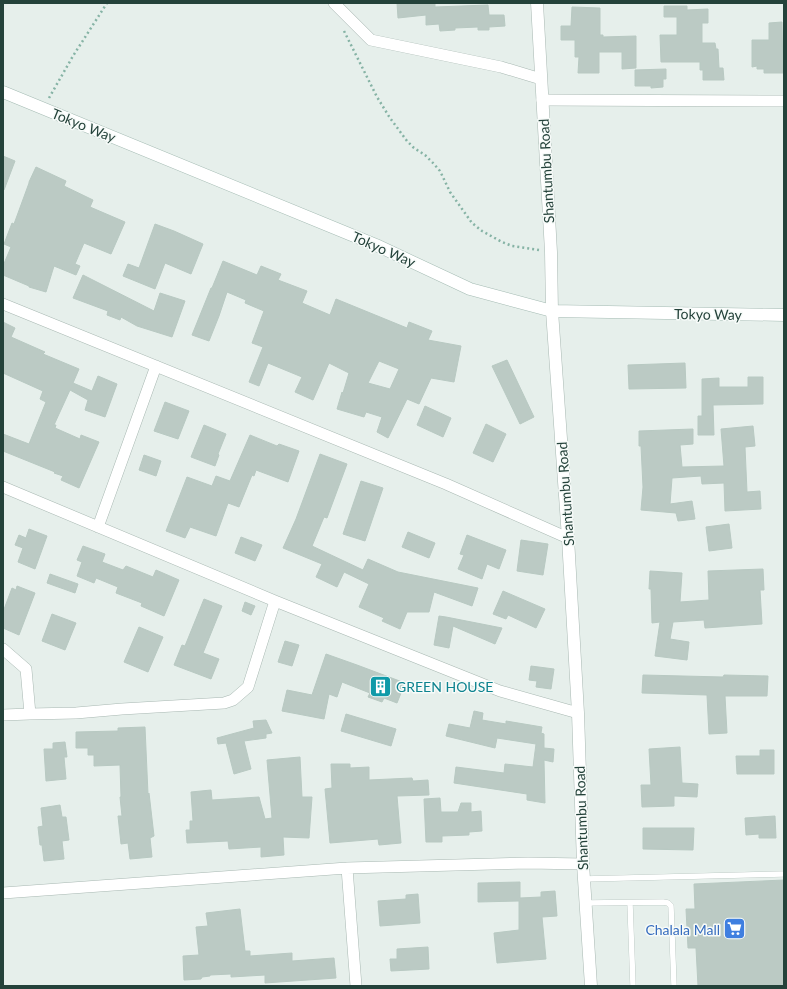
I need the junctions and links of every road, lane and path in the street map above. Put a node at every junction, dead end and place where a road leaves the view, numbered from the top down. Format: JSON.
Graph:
{"nodes":[{"id":1,"x":107,"y":3,"type":"edge"},
{"id":2,"x":334,"y":3,"type":"edge"},
{"id":3,"x":537,"y":3,"type":"edge"},
{"id":4,"x":344,"y":29,"type":"dead end"},
{"id":5,"x":541,"y":79,"type":"junction"},
{"id":6,"x":3,"y":92,"type":"edge"},
{"id":7,"x":542,"y":100,"type":"junction"},
{"id":8,"x":784,"y":101,"type":"edge"},
{"id":9,"x":43,"y":108,"type":"junction"},
{"id":10,"x":551,"y":252,"type":"junction"},
{"id":11,"x":3,"y":304,"type":"edge"},
{"id":12,"x":552,"y":311,"type":"junction"},
{"id":13,"x":784,"y":315,"type":"edge"},
{"id":14,"x":156,"y":366,"type":"junction"},
{"id":15,"x":3,"y":487,"type":"edge"},
{"id":16,"x":98,"y":528,"type":"junction"},
{"id":17,"x":568,"y":538,"type":"junction"},
{"id":18,"x":275,"y":601,"type":"junction"},
{"id":19,"x":3,"y":649,"type":"edge"},
{"id":20,"x":578,"y":713,"type":"junction"},
{"id":21,"x":30,"y":714,"type":"junction"},
{"id":22,"x":3,"y":715,"type":"edge"},
{"id":23,"x":583,"y":864,"type":"junction"},
{"id":24,"x":347,"y":868,"type":"junction"},
{"id":25,"x":784,"y":874,"type":"edge"},
{"id":26,"x":584,"y":879,"type":"junction"},
{"id":27,"x":3,"y":893,"type":"edge"},
{"id":28,"x":585,"y":903,"type":"junction"},
{"id":29,"x":630,"y":903,"type":"junction"},
{"id":30,"x":356,"y":986,"type":"edge"},
{"id":31,"x":591,"y":986,"type":"edge"},
{"id":32,"x":633,"y":986,"type":"edge"},
{"id":33,"x":674,"y":986,"type":"edge"}],
"edges":[{"from":1,"to":9,"type":"path"},
{"from":2,"to":5,"type":"street"},
{"from":3,"to":5,"type":"street","name":"Shantumbu Road"},
{"from":4,"to":10,"type":"path"},
{"from":5,"to":7,"type":"street","name":"Shantumbu Road"},
{"from":6,"to":9,"type":"street","name":"Tokyo Way"},
{"from":7,"to":8,"type":"street"},
{"from":7,"to":10,"type":"street","name":"Shantumbu Road"},
{"from":9,"to":12,"type":"street","name":"Tokyo Way"},
{"from":10,"to":12,"type":"street","name":"Shantumbu Road"},
{"from":11,"to":14,"type":"street"},
{"from":12,"to":13,"type":"street","name":"Tokyo Way"},
{"from":12,"to":17,"type":"street","name":"Shantumbu Road"},
{"from":14,"to":16,"type":"street"},
{"from":14,"to":17,"type":"street"},
{"from":15,"to":16,"type":"street"},
{"from":16,"to":18,"type":"street"},
{"from":17,"to":20,"type":"street","name":"Shantumbu Road"},
{"from":18,"to":20,"type":"street"},
{"from":18,"to":21,"type":"street"},
{"from":19,"to":21,"type":"street"},
{"from":20,"to":23,"type":"street","name":"Shantumbu Road"},
{"from":21,"to":22,"type":"street"},
{"from":23,"to":24,"type":"street"},
{"from":23,"to":26,"type":"street","name":"Shantumbu Road"},
{"from":24,"to":27,"type":"street"},
{"from":24,"to":30,"type":"street"},
{"from":25,"to":26,"type":"lane"},
{"from":26,"to":28,"type":"street","name":"Shantumbu Road"},
{"from":28,"to":29,"type":"lane"},
{"from":28,"to":31,"type":"street","name":"Shantumbu Road"},
{"from":29,"to":32,"type":"lane"},
{"from":29,"to":33,"type":"lane"}]}
